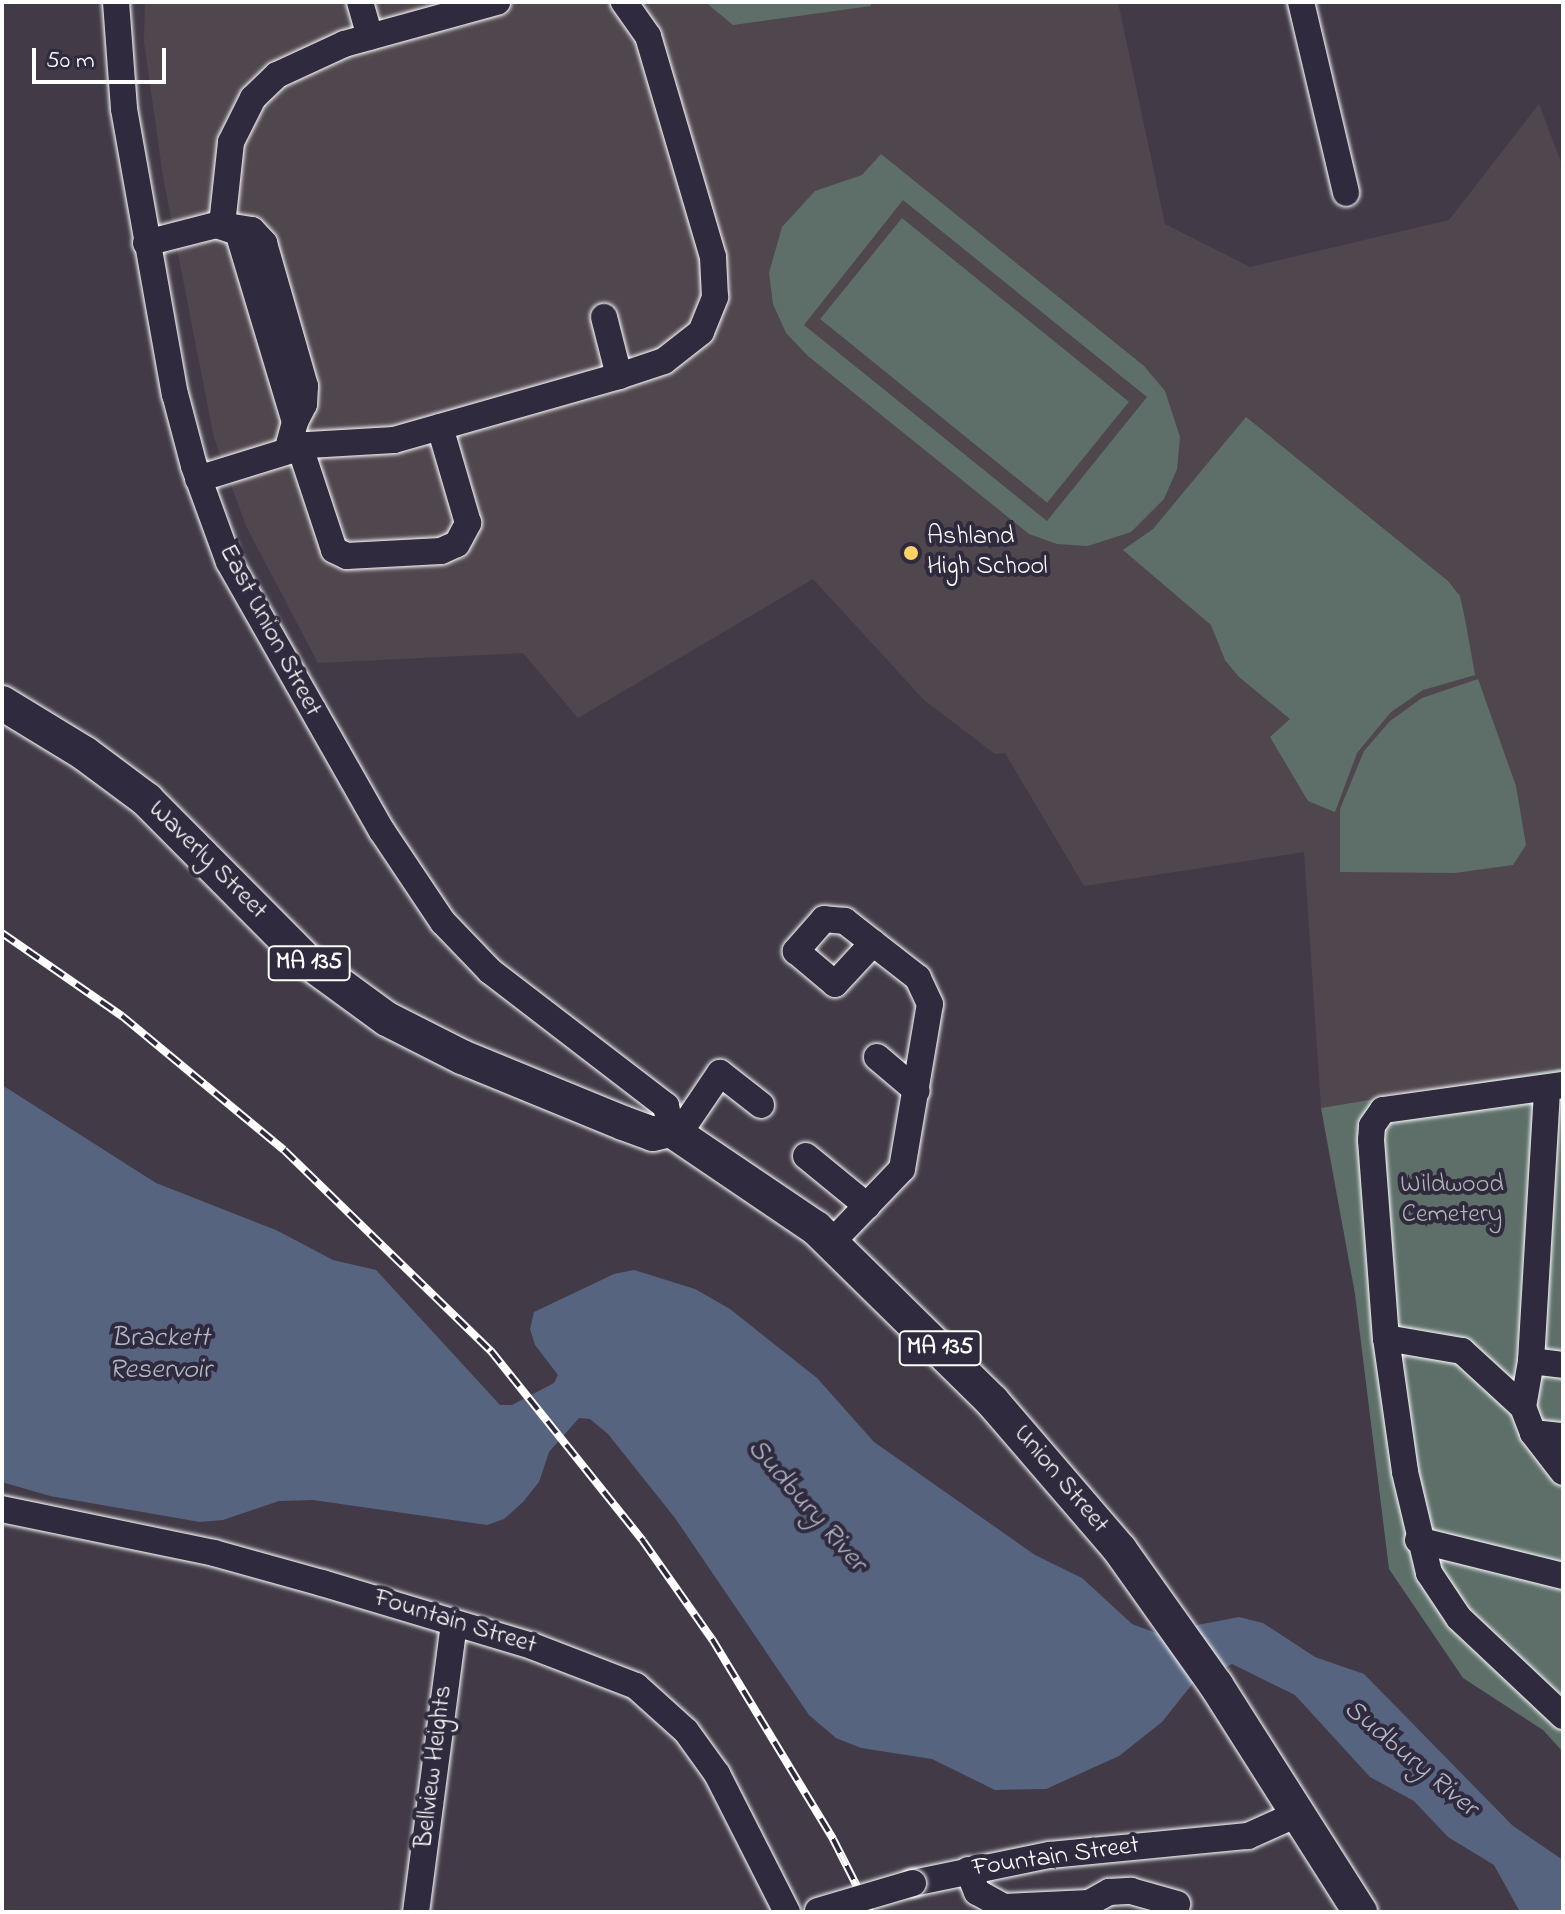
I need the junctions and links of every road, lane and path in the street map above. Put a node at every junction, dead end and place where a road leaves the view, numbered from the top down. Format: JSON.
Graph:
{"nodes":[{"id":1,"x":116,"y":2,"type":"edge"},
{"id":2,"x":360,"y":2,"type":"edge"},
{"id":3,"x":497,"y":2,"type":"edge"},
{"id":4,"x":624,"y":2,"type":"edge"},
{"id":5,"x":1301,"y":2,"type":"edge"},
{"id":6,"x":370,"y":37,"type":"junction"},
{"id":7,"x":1346,"y":193,"type":"dead end"},
{"id":8,"x":227,"y":226,"type":"junction"},
{"id":9,"x":146,"y":243,"type":"junction"},
{"id":10,"x":604,"y":317,"type":"dead end"},
{"id":11,"x":619,"y":376,"type":"junction"},
{"id":12,"x":440,"y":427,"type":"junction"},
{"id":13,"x":294,"y":440,"type":"junction"},
{"id":14,"x":198,"y":479,"type":"junction"},
{"id":15,"x":2,"y":703,"type":"edge"},
{"id":16,"x":873,"y":943,"type":"dead end"},
{"id":17,"x":877,"y":1057,"type":"dead end"},
{"id":18,"x":1555,"y":1086,"type":"edge"},
{"id":19,"x":917,"y":1091,"type":"junction"},
{"id":20,"x":761,"y":1105,"type":"dead end"},
{"id":21,"x":674,"y":1132,"type":"junction"},
{"id":22,"x":806,"y":1156,"type":"dead end"},
{"id":23,"x":867,"y":1206,"type":"junction"},
{"id":24,"x":832,"y":1242,"type":"junction"},
{"id":25,"x":1386,"y":1338,"type":"junction"},
{"id":26,"x":1531,"y":1361,"type":"junction"},
{"id":27,"x":1563,"y":1365,"type":"edge"},
{"id":28,"x":1523,"y":1407,"type":"junction"},
{"id":29,"x":1533,"y":1433,"type":"junction"},
{"id":30,"x":1563,"y":1436,"type":"edge"},
{"id":31,"x":1563,"y":1472,"type":"edge"},
{"id":32,"x":2,"y":1509,"type":"edge"},
{"id":33,"x":1418,"y":1540,"type":"junction"},
{"id":34,"x":1563,"y":1576,"type":"edge"},
{"id":35,"x":454,"y":1623,"type":"junction"},
{"id":36,"x":1563,"y":1716,"type":"edge"},
{"id":37,"x":1297,"y":1814,"type":"junction"},
{"id":38,"x":968,"y":1870,"type":"junction"},
{"id":39,"x":1177,"y":1904,"type":"dead end"},
{"id":40,"x":416,"y":1912,"type":"edge"},
{"id":41,"x":787,"y":1912,"type":"edge"},
{"id":42,"x":817,"y":1912,"type":"edge"},
{"id":43,"x":1360,"y":1912,"type":"edge"}],
"edges":[{"from":1,"to":9,"type":"street","name":"East Union Street"},
{"from":2,"to":6,"type":"street"},
{"from":3,"to":6,"type":"street"},
{"from":4,"to":11,"type":"street"},
{"from":5,"to":7,"type":"street"},
{"from":6,"to":8,"type":"street"},
{"from":8,"to":9,"type":"street"},
{"from":8,"to":13,"type":"street"},
{"from":9,"to":14,"type":"street","name":"East Union Street"},
{"from":10,"to":11,"type":"street"},
{"from":11,"to":12,"type":"street"},
{"from":12,"to":13,"type":"street"},
{"from":12,"to":13,"type":"street"},
{"from":13,"to":14,"type":"street"},
{"from":14,"to":21,"type":"street","name":"East Union Street"},
{"from":15,"to":21,"type":"main road","name":"Waverly Street","number":"MA 135"},
{"from":16,"to":19,"type":"street"},
{"from":17,"to":19,"type":"street"},
{"from":18,"to":25,"type":"street"},
{"from":18,"to":26,"type":"street"},
{"from":19,"to":23,"type":"street"},
{"from":20,"to":21,"type":"street"},
{"from":21,"to":24,"type":"main road","name":"Union Street","number":"MA 135"},
{"from":22,"to":23,"type":"street"},
{"from":23,"to":24,"type":"street"},
{"from":24,"to":37,"type":"main road","name":"Union Street","number":"MA 135"},
{"from":25,"to":28,"type":"street"},
{"from":25,"to":33,"type":"street"},
{"from":26,"to":27,"type":"street"},
{"from":26,"to":28,"type":"street"},
{"from":28,"to":29,"type":"street"},
{"from":29,"to":30,"type":"street"},
{"from":29,"to":31,"type":"street"},
{"from":32,"to":35,"type":"street","name":"Fountain Street"},
{"from":33,"to":34,"type":"street"},
{"from":33,"to":36,"type":"street"},
{"from":35,"to":40,"type":"street","name":"Bellview Heights"},
{"from":35,"to":41,"type":"street","name":"Fountain Street"},
{"from":37,"to":38,"type":"street","name":"Fountain Street"},
{"from":37,"to":43,"type":"main road","name":"Union Street","number":"MA 135"},
{"from":38,"to":39,"type":"street"},
{"from":38,"to":42,"type":"street","name":"Fountain Street","bridge":true}]}
